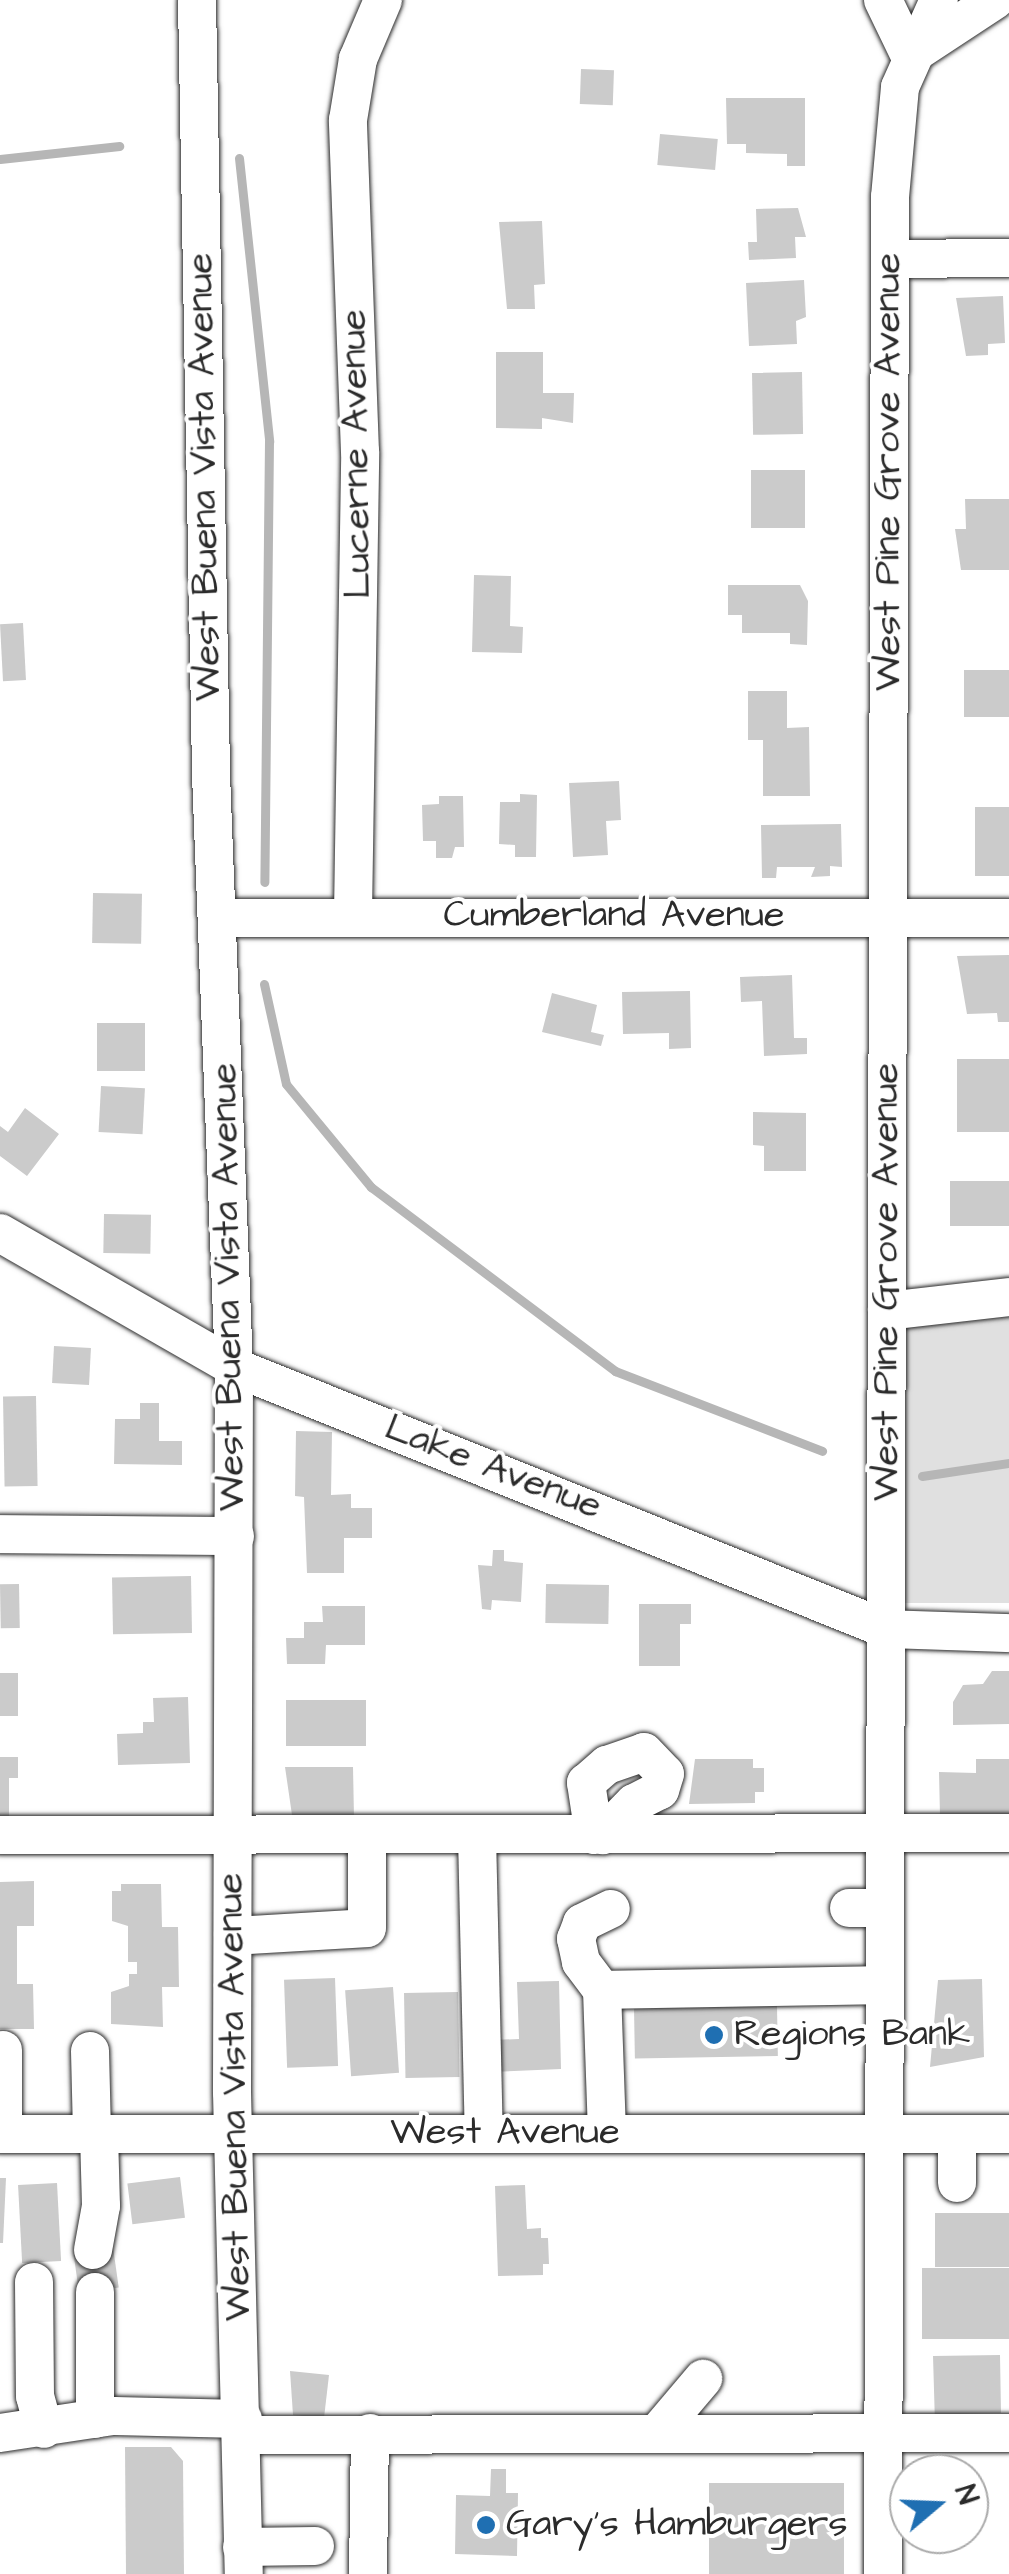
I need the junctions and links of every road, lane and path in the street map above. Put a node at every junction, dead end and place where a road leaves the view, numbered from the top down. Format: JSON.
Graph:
{"nodes":[{"id":1,"x":197,"y":0,"type":"edge"},
{"id":2,"x":383,"y":0,"type":"edge"},
{"id":3,"x":883,"y":0,"type":"edge"},
{"id":4,"x":939,"y":0,"type":"edge"},
{"id":5,"x":995,"y":0,"type":"edge"},
{"id":6,"x":910,"y":56,"type":"junction"},
{"id":7,"x":1009,"y":258,"type":"edge"},
{"id":8,"x":890,"y":259,"type":"junction"},
{"id":9,"x":353,"y":914,"type":"junction"},
{"id":10,"x":888,"y":916,"type":"junction"},
{"id":11,"x":218,"y":918,"type":"junction"},
{"id":12,"x":1009,"y":918,"type":"edge"},
{"id":13,"x":0,"y":1233,"type":"edge"},
{"id":14,"x":1009,"y":1296,"type":"edge"},
{"id":15,"x":887,"y":1311,"type":"junction"},
{"id":16,"x":234,"y":1367,"type":"junction"},
{"id":17,"x":0,"y":1534,"type":"edge"},
{"id":18,"x":235,"y":1536,"type":"junction"},
{"id":19,"x":886,"y":1630,"type":"junction"},
{"id":20,"x":1009,"y":1633,"type":"edge"},
{"id":21,"x":884,"y":1831,"type":"junction"},
{"id":22,"x":1009,"y":1833,"type":"edge"},
{"id":23,"x":367,"y":1835,"type":"junction"},
{"id":24,"x":477,"y":1835,"type":"junction"},
{"id":25,"x":0,"y":1836,"type":"edge"},
{"id":26,"x":232,"y":1837,"type":"junction"},
{"id":27,"x":611,"y":1909,"type":"dead end"},
{"id":28,"x":233,"y":1936,"type":"junction"},
{"id":29,"x":885,"y":1985,"type":"junction"},
{"id":30,"x":602,"y":1990,"type":"junction"},
{"id":31,"x":3,"y":2050,"type":"dead end"},
{"id":32,"x":90,"y":2052,"type":"dead end"},
{"id":33,"x":885,"y":2132,"type":"junction"},
{"id":34,"x":235,"y":2133,"type":"junction"},
{"id":35,"x":607,"y":2133,"type":"junction"},
{"id":36,"x":2,"y":2134,"type":"edge"},
{"id":37,"x":96,"y":2134,"type":"junction"},
{"id":38,"x":484,"y":2134,"type":"junction"},
{"id":39,"x":957,"y":2134,"type":"junction"},
{"id":40,"x":1009,"y":2134,"type":"edge"},
{"id":41,"x":957,"y":2183,"type":"dead end"},
{"id":42,"x":94,"y":2250,"type":"dead end"},
{"id":43,"x":34,"y":2282,"type":"dead end"},
{"id":44,"x":95,"y":2292,"type":"dead end"},
{"id":45,"x":703,"y":2379,"type":"dead end"},
{"id":46,"x":95,"y":2418,"type":"junction"},
{"id":47,"x":243,"y":2427,"type":"junction"},
{"id":48,"x":44,"y":2429,"type":"junction"},
{"id":49,"x":658,"y":2432,"type":"junction"},
{"id":50,"x":884,"y":2432,"type":"junction"},
{"id":51,"x":370,"y":2433,"type":"junction"},
{"id":52,"x":1009,"y":2433,"type":"edge"},
{"id":53,"x":0,"y":2434,"type":"edge"},
{"id":54,"x":316,"y":2546,"type":"dead end"},
{"id":55,"x":243,"y":2560,"type":"edge"},
{"id":56,"x":368,"y":2574,"type":"edge"},
{"id":57,"x":883,"y":2574,"type":"edge"}],
"edges":[{"from":1,"to":11,"type":"street","name":"West Buena Vista Avenue"},
{"from":2,"to":9,"type":"street","name":"Lucerne Avenue"},
{"from":3,"to":6,"type":"street"},
{"from":4,"to":6,"type":"street","name":"West Pine Grove Avenue"},
{"from":5,"to":6,"type":"street"},
{"from":6,"to":8,"type":"street","name":"West Pine Grove Avenue"},
{"from":7,"to":8,"type":"street"},
{"from":8,"to":10,"type":"street","name":"West Pine Grove Avenue"},
{"from":9,"to":10,"type":"street","name":"Cumberland Avenue"},
{"from":9,"to":11,"type":"street","name":"Cumberland Avenue"},
{"from":10,"to":12,"type":"street","name":"Cumberland Avenue"},
{"from":10,"to":15,"type":"street","name":"West Pine Grove Avenue"},
{"from":11,"to":16,"type":"street","name":"West Buena Vista Avenue"},
{"from":13,"to":16,"type":"street","name":"Lake Avenue"},
{"from":14,"to":15,"type":"street"},
{"from":15,"to":19,"type":"street","name":"West Pine Grove Avenue"},
{"from":16,"to":18,"type":"street","name":"West Buena Vista Avenue"},
{"from":16,"to":19,"type":"street","name":"Lake Avenue"},
{"from":17,"to":18,"type":"street"},
{"from":18,"to":26,"type":"street","name":"West Buena Vista Avenue"},
{"from":19,"to":20,"type":"street","name":"Lake Avenue"},
{"from":19,"to":21,"type":"street","name":"West Pine Grove Avenue"},
{"from":21,"to":22,"type":"street"},
{"from":21,"to":24,"type":"street"},
{"from":21,"to":29,"type":"street","name":"West Pine Grove Avenue"},
{"from":23,"to":24,"type":"street"},
{"from":23,"to":26,"type":"street"},
{"from":23,"to":28,"type":"street"},
{"from":24,"to":38,"type":"street"},
{"from":25,"to":26,"type":"street"},
{"from":26,"to":28,"type":"street","name":"West Buena Vista Avenue"},
{"from":27,"to":30,"type":"street"},
{"from":28,"to":34,"type":"street","name":"West Buena Vista Avenue"},
{"from":29,"to":30,"type":"street"},
{"from":29,"to":33,"type":"street","name":"West Pine Grove Avenue"},
{"from":30,"to":35,"type":"street"},
{"from":31,"to":36,"type":"street"},
{"from":32,"to":37,"type":"street"},
{"from":33,"to":35,"type":"street","name":"West Avenue"},
{"from":33,"to":39,"type":"street","name":"West Avenue"},
{"from":33,"to":50,"type":"street","name":"West Pine Grove Avenue"},
{"from":34,"to":37,"type":"street","name":"West Avenue"},
{"from":34,"to":38,"type":"street","name":"West Avenue"},
{"from":34,"to":47,"type":"street","name":"West Buena Vista Avenue"},
{"from":35,"to":38,"type":"street","name":"West Avenue"},
{"from":36,"to":37,"type":"street","name":"West Avenue"},
{"from":37,"to":42,"type":"street"},
{"from":39,"to":40,"type":"street","name":"West Avenue"},
{"from":39,"to":41,"type":"street"},
{"from":43,"to":48,"type":"street"},
{"from":44,"to":46,"type":"street"},
{"from":45,"to":49,"type":"street"},
{"from":46,"to":47,"type":"street"},
{"from":46,"to":48,"type":"street"},
{"from":47,"to":51,"type":"street"},
{"from":47,"to":55,"type":"street","name":"West Buena Vista Avenue"},
{"from":48,"to":53,"type":"street"},
{"from":49,"to":50,"type":"street"},
{"from":49,"to":51,"type":"street"},
{"from":50,"to":52,"type":"street"},
{"from":50,"to":57,"type":"street","name":"West Pine Grove Avenue"},
{"from":51,"to":56,"type":"street"},
{"from":54,"to":55,"type":"street"}]}
